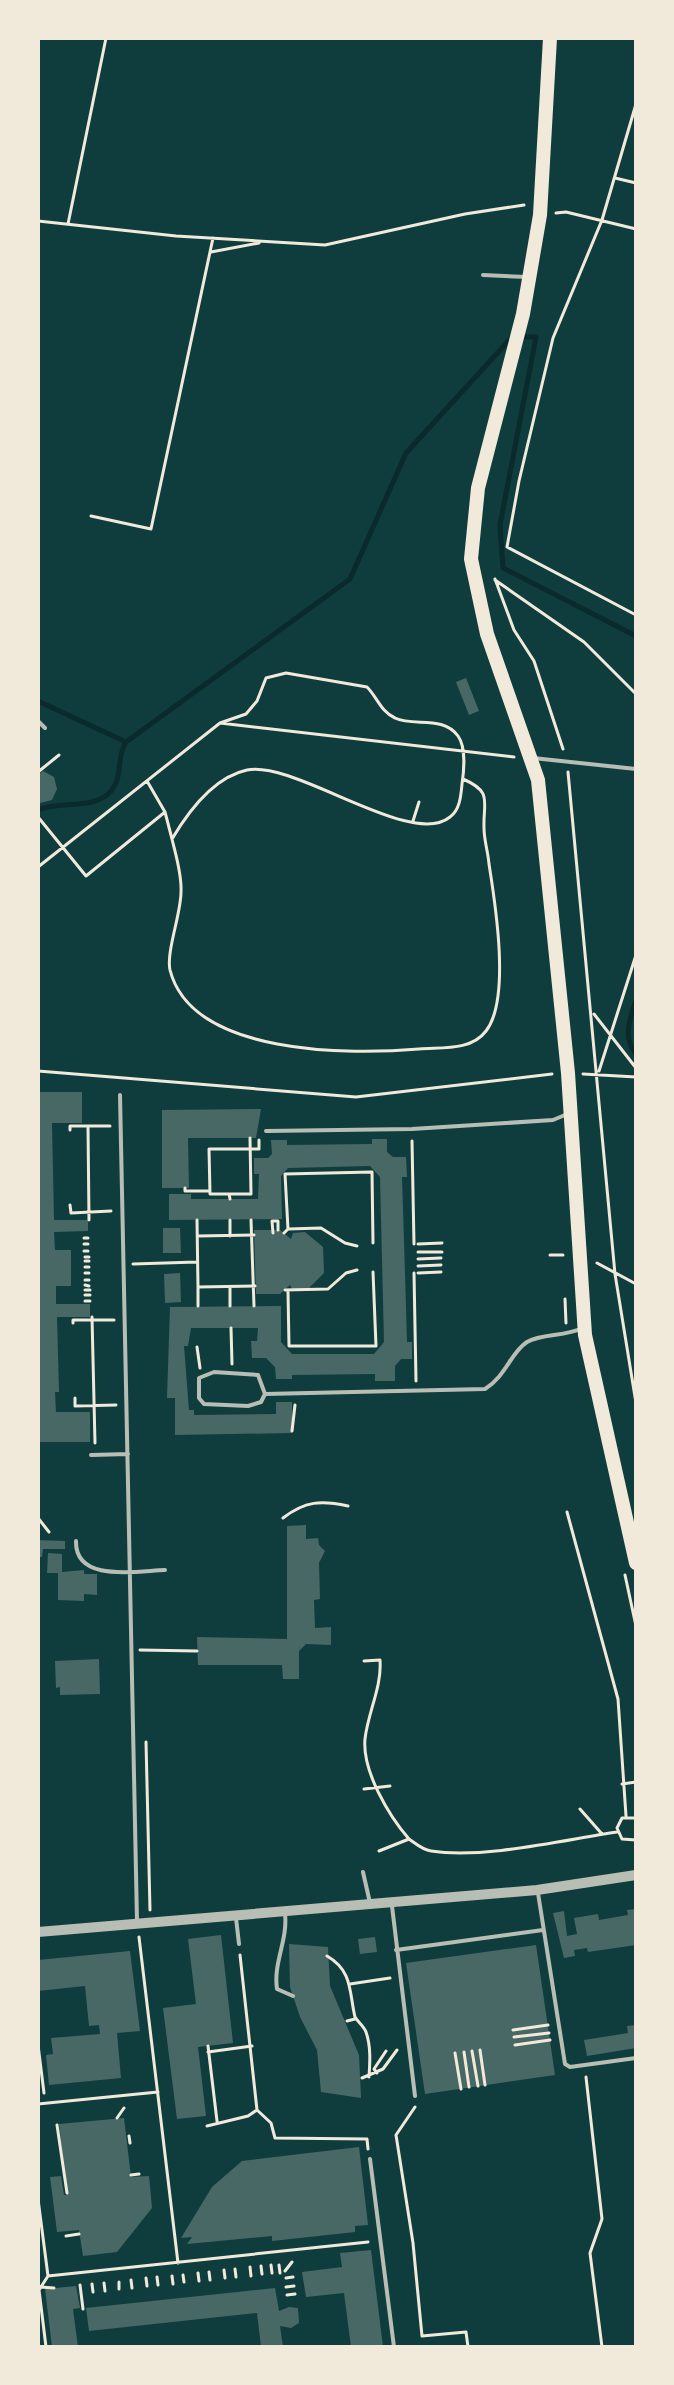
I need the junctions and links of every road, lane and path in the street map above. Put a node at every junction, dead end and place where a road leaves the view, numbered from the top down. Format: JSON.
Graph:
{"nodes":[{"id":1,"x":106,"y":38,"type":"edge"},
{"id":2,"x":550,"y":38,"type":"edge"},
{"id":3,"x":636,"y":104,"type":"edge"},
{"id":4,"x":615,"y":178,"type":"junction"},
{"id":5,"x":636,"y":183,"type":"edge"},
{"id":6,"x":540,"y":215,"type":"junction"},
{"id":7,"x":602,"y":220,"type":"junction"},
{"id":8,"x":38,"y":221,"type":"edge"},
{"id":9,"x":68,"y":224,"type":"junction"},
{"id":10,"x":636,"y":229,"type":"edge"},
{"id":11,"x":213,"y":238,"type":"junction"},
{"id":12,"x":266,"y":242,"type":"junction"},
{"id":13,"x":210,"y":253,"type":"junction"},
{"id":14,"x":483,"y":275,"type":"dead end"},
{"id":15,"x":529,"y":278,"type":"junction"},
{"id":16,"x":91,"y":516,"type":"dead end"},
{"id":17,"x":636,"y":615,"type":"edge"},
{"id":18,"x":636,"y":694,"type":"edge"},
{"id":19,"x":38,"y":721,"type":"edge"},
{"id":20,"x":220,"y":723,"type":"junction"},
{"id":21,"x":45,"y":728,"type":"dead end"},
{"id":22,"x":462,"y":751,"type":"junction"},
{"id":23,"x":59,"y":755,"type":"dead end"},
{"id":24,"x":530,"y":758,"type":"junction"},
{"id":25,"x":567,"y":762,"type":"junction"},
{"id":26,"x":636,"y":769,"type":"edge"},
{"id":27,"x":38,"y":772,"type":"edge"},
{"id":28,"x":463,"y":779,"type":"junction"},
{"id":29,"x":147,"y":781,"type":"junction"},
{"id":30,"x":419,"y":802,"type":"dead end"},
{"id":31,"x":165,"y":812,"type":"junction"},
{"id":32,"x":38,"y":817,"type":"edge"},
{"id":33,"x":413,"y":821,"type":"junction"},
{"id":34,"x":172,"y":839,"type":"junction"},
{"id":35,"x":63,"y":848,"type":"junction"},
{"id":36,"x":38,"y":867,"type":"edge"},
{"id":37,"x":636,"y":955,"type":"edge"},
{"id":38,"x":592,"y":1011,"type":"junction"},
{"id":39,"x":611,"y":1035,"type":"junction"},
{"id":40,"x":636,"y":1068,"type":"edge"},
{"id":41,"x":38,"y":1071,"type":"edge"},
{"id":42,"x":568,"y":1073,"type":"junction"},
{"id":43,"x":598,"y":1074,"type":"junction"},
{"id":44,"x":636,"y":1077,"type":"edge"},
{"id":45,"x":120,"y":1095,"type":"dead end"},
{"id":46,"x":571,"y":1110,"type":"junction"},
{"id":47,"x":121,"y":1125,"type":"junction"},
{"id":48,"x":88,"y":1126,"type":"junction"},
{"id":49,"x":412,"y":1129,"type":"junction"},
{"id":50,"x":70,"y":1130,"type":"dead end"},
{"id":51,"x":259,"y":1131,"type":"dead end"},
{"id":52,"x":266,"y":1131,"type":"dead end"},
{"id":53,"x":250,"y":1138,"type":"dead end"},
{"id":54,"x":251,"y":1149,"type":"junction"},
{"id":55,"x":185,"y":1188,"type":"dead end"},
{"id":56,"x":210,"y":1191,"type":"junction"},
{"id":57,"x":70,"y":1205,"type":"dead end"},
{"id":58,"x":122,"y":1211,"type":"junction"},
{"id":59,"x":89,"y":1212,"type":"junction"},
{"id":60,"x":89,"y":1220,"type":"dead end"},
{"id":61,"x":197,"y":1220,"type":"dead end"},
{"id":62,"x":230,"y":1220,"type":"dead end"},
{"id":63,"x":251,"y":1220,"type":"dead end"},
{"id":64,"x":278,"y":1230,"type":"dead end"},
{"id":65,"x":273,"y":1233,"type":"dead end"},
{"id":66,"x":253,"y":1235,"type":"junction"},
{"id":67,"x":230,"y":1236,"type":"junction"},
{"id":68,"x":197,"y":1237,"type":"junction"},
{"id":69,"x":373,"y":1243,"type":"dead end"},
{"id":70,"x":442,"y":1243,"type":"dead end"},
{"id":71,"x":357,"y":1246,"type":"dead end"},
{"id":72,"x":580,"y":1246,"type":"junction"},
{"id":73,"x":418,"y":1252,"type":"dead end"},
{"id":74,"x":442,"y":1252,"type":"dead end"},
{"id":75,"x":441,"y":1258,"type":"dead end"},
{"id":76,"x":418,"y":1259,"type":"dead end"},
{"id":77,"x":197,"y":1262,"type":"junction"},
{"id":78,"x":124,"y":1264,"type":"junction"},
{"id":79,"x":441,"y":1265,"type":"dead end"},
{"id":80,"x":418,"y":1266,"type":"dead end"},
{"id":81,"x":357,"y":1270,"type":"dead end"},
{"id":82,"x":373,"y":1272,"type":"dead end"},
{"id":83,"x":441,"y":1272,"type":"dead end"},
{"id":84,"x":615,"y":1274,"type":"junction"},
{"id":85,"x":636,"y":1284,"type":"edge"},
{"id":86,"x":254,"y":1286,"type":"junction"},
{"id":87,"x":198,"y":1287,"type":"junction"},
{"id":88,"x":230,"y":1287,"type":"junction"},
{"id":89,"x":198,"y":1306,"type":"dead end"},
{"id":90,"x":230,"y":1306,"type":"dead end"},
{"id":91,"x":254,"y":1306,"type":"dead end"},
{"id":92,"x":92,"y":1318,"type":"junction"},
{"id":93,"x":125,"y":1320,"type":"junction"},
{"id":94,"x":73,"y":1323,"type":"dead end"},
{"id":95,"x":585,"y":1327,"type":"junction"},
{"id":96,"x":231,"y":1328,"type":"dead end"},
{"id":97,"x":197,"y":1347,"type":"dead end"},
{"id":98,"x":232,"y":1372,"type":"junction"},
{"id":99,"x":205,"y":1373,"type":"junction"},
{"id":100,"x":416,"y":1392,"type":"junction"},
{"id":101,"x":295,"y":1393,"type":"junction"},
{"id":102,"x":265,"y":1394,"type":"junction"},
{"id":103,"x":75,"y":1398,"type":"dead end"},
{"id":104,"x":636,"y":1403,"type":"edge"},
{"id":105,"x":127,"y":1405,"type":"junction"},
{"id":106,"x":93,"y":1406,"type":"junction"},
{"id":107,"x":292,"y":1431,"type":"dead end"},
{"id":108,"x":128,"y":1454,"type":"junction"},
{"id":109,"x":93,"y":1455,"type":"joint"},
{"id":110,"x":348,"y":1506,"type":"dead end"},
{"id":111,"x":567,"y":1512,"type":"dead end"},
{"id":112,"x":38,"y":1518,"type":"edge"},
{"id":113,"x":283,"y":1518,"type":"dead end"},
{"id":114,"x":49,"y":1532,"type":"dead end"},
{"id":115,"x":76,"y":1541,"type":"dead end"},
{"id":116,"x":636,"y":1563,"type":"edge"},
{"id":117,"x":129,"y":1570,"type":"junction"},
{"id":118,"x":165,"y":1570,"type":"dead end"},
{"id":119,"x":131,"y":1650,"type":"junction"},
{"id":120,"x":197,"y":1651,"type":"dead end"},
{"id":121,"x":364,"y":1661,"type":"dead end"},
{"id":122,"x":636,"y":1782,"type":"edge"},
{"id":123,"x":622,"y":1784,"type":"junction"},
{"id":124,"x":390,"y":1786,"type":"dead end"},
{"id":125,"x":377,"y":1787,"type":"junction"},
{"id":126,"x":364,"y":1789,"type":"dead end"},
{"id":127,"x":580,"y":1809,"type":"dead end"},
{"id":128,"x":626,"y":1816,"type":"junction"},
{"id":129,"x":636,"y":1818,"type":"edge"},
{"id":130,"x":617,"y":1832,"type":"junction"},
{"id":131,"x":602,"y":1834,"type":"junction"},
{"id":132,"x":409,"y":1839,"type":"junction"},
{"id":133,"x":636,"y":1840,"type":"edge"},
{"id":134,"x":379,"y":1851,"type":"dead end"},
{"id":135,"x":363,"y":1872,"type":"dead end"},
{"id":136,"x":636,"y":1875,"type":"edge"},
{"id":137,"x":537,"y":1890,"type":"junction"},
{"id":138,"x":392,"y":1903,"type":"junction"},
{"id":139,"x":371,"y":1905,"type":"junction"},
{"id":140,"x":285,"y":1912,"type":"junction"},
{"id":141,"x":236,"y":1916,"type":"junction"},
{"id":142,"x":137,"y":1924,"type":"junction"},
{"id":143,"x":543,"y":1930,"type":"junction"},
{"id":144,"x":38,"y":1932,"type":"edge"},
{"id":145,"x":140,"y":1940,"type":"dead end"},
{"id":146,"x":239,"y":1944,"type":"joint"},
{"id":147,"x":396,"y":1950,"type":"junction"},
{"id":148,"x":327,"y":1956,"type":"dead end"},
{"id":149,"x":399,"y":1974,"type":"junction"},
{"id":150,"x":350,"y":1984,"type":"junction"},
{"id":151,"x":293,"y":1996,"type":"dead end"},
{"id":152,"x":355,"y":2019,"type":"junction"},
{"id":153,"x":347,"y":2021,"type":"dead end"},
{"id":154,"x":548,"y":2025,"type":"dead end"},
{"id":155,"x":513,"y":2030,"type":"dead end"},
{"id":156,"x":549,"y":2033,"type":"dead end"},
{"id":157,"x":514,"y":2037,"type":"dead end"},
{"id":158,"x":550,"y":2040,"type":"dead end"},
{"id":159,"x":38,"y":2045,"type":"edge"},
{"id":160,"x":515,"y":2045,"type":"dead end"},
{"id":161,"x":208,"y":2046,"type":"dead end"},
{"id":162,"x":252,"y":2046,"type":"junction"},
{"id":163,"x":409,"y":2048,"type":"junction"},
{"id":164,"x":480,"y":2050,"type":"dead end"},
{"id":165,"x":386,"y":2051,"type":"dead end"},
{"id":166,"x":472,"y":2051,"type":"dead end"},
{"id":167,"x":208,"y":2052,"type":"junction"},
{"id":168,"x":464,"y":2052,"type":"dead end"},
{"id":169,"x":455,"y":2053,"type":"dead end"},
{"id":170,"x":636,"y":2058,"type":"edge"},
{"id":171,"x":210,"y":2065,"type":"junction"},
{"id":172,"x":585,"y":2065,"type":"junction"},
{"id":173,"x":201,"y":2066,"type":"dead end"},
{"id":174,"x":377,"y":2073,"type":"junction"},
{"id":175,"x":369,"y":2077,"type":"junction"},
{"id":176,"x":362,"y":2078,"type":"dead end"},
{"id":177,"x":485,"y":2085,"type":"dead end"},
{"id":178,"x":478,"y":2086,"type":"dead end"},
{"id":179,"x":469,"y":2087,"type":"dead end"},
{"id":180,"x":461,"y":2089,"type":"dead end"},
{"id":181,"x":159,"y":2092,"type":"junction"},
{"id":182,"x":44,"y":2093,"type":"dead end"},
{"id":183,"x":415,"y":2096,"type":"joint"},
{"id":184,"x":38,"y":2104,"type":"edge"},
{"id":185,"x":124,"y":2108,"type":"dead end"},
{"id":186,"x":257,"y":2110,"type":"junction"},
{"id":187,"x":117,"y":2118,"type":"dead end"},
{"id":188,"x":217,"y":2123,"type":"junction"},
{"id":189,"x":57,"y":2125,"type":"dead end"},
{"id":190,"x":207,"y":2126,"type":"dead end"},
{"id":191,"x":129,"y":2136,"type":"dead end"},
{"id":192,"x":367,"y":2139,"type":"dead end"},
{"id":193,"x":130,"y":2143,"type":"dead end"},
{"id":194,"x":370,"y":2159,"type":"dead end"},
{"id":195,"x":139,"y":2174,"type":"dead end"},
{"id":196,"x":131,"y":2175,"type":"dead end"},
{"id":197,"x":67,"y":2193,"type":"dead end"},
{"id":198,"x":38,"y":2199,"type":"edge"},
{"id":199,"x":79,"y":2234,"type":"dead end"},
{"id":200,"x":66,"y":2236,"type":"dead end"},
{"id":201,"x":380,"y":2241,"type":"junction"},
{"id":202,"x":292,"y":2262,"type":"dead end"},
{"id":203,"x":178,"y":2263,"type":"junction"},
{"id":204,"x":271,"y":2265,"type":"dead end"},
{"id":205,"x":279,"y":2265,"type":"dead end"},
{"id":206,"x":261,"y":2266,"type":"dead end"},
{"id":207,"x":250,"y":2267,"type":"dead end"},
{"id":208,"x":235,"y":2269,"type":"dead end"},
{"id":209,"x":224,"y":2270,"type":"dead end"},
{"id":210,"x":209,"y":2272,"type":"dead end"},
{"id":211,"x":198,"y":2273,"type":"dead end"},
{"id":212,"x":272,"y":2273,"type":"dead end"},
{"id":213,"x":262,"y":2274,"type":"dead end"},
{"id":214,"x":183,"y":2275,"type":"dead end"},
{"id":215,"x":48,"y":2276,"type":"junction"},
{"id":216,"x":172,"y":2276,"type":"dead end"},
{"id":217,"x":251,"y":2276,"type":"dead end"},
{"id":218,"x":157,"y":2277,"type":"dead end"},
{"id":219,"x":236,"y":2277,"type":"dead end"},
{"id":220,"x":293,"y":2277,"type":"dead end"},
{"id":221,"x":146,"y":2278,"type":"dead end"},
{"id":222,"x":225,"y":2278,"type":"dead end"},
{"id":223,"x":286,"y":2278,"type":"dead end"},
{"id":224,"x":131,"y":2280,"type":"dead end"},
{"id":225,"x":210,"y":2280,"type":"dead end"},
{"id":226,"x":199,"y":2281,"type":"dead end"},
{"id":227,"x":119,"y":2282,"type":"dead end"},
{"id":228,"x":184,"y":2282,"type":"dead end"},
{"id":229,"x":104,"y":2283,"type":"dead end"},
{"id":230,"x":92,"y":2284,"type":"dead end"},
{"id":231,"x":173,"y":2284,"type":"dead end"},
{"id":232,"x":80,"y":2285,"type":"dead end"},
{"id":233,"x":158,"y":2285,"type":"dead end"},
{"id":234,"x":147,"y":2286,"type":"dead end"},
{"id":235,"x":294,"y":2286,"type":"dead end"},
{"id":236,"x":40,"y":2287,"type":"junction"},
{"id":237,"x":286,"y":2287,"type":"dead end"},
{"id":238,"x":54,"y":2288,"type":"dead end"},
{"id":239,"x":132,"y":2288,"type":"dead end"},
{"id":240,"x":119,"y":2289,"type":"dead end"},
{"id":241,"x":105,"y":2291,"type":"dead end"},
{"id":242,"x":93,"y":2292,"type":"dead end"},
{"id":243,"x":295,"y":2294,"type":"dead end"},
{"id":244,"x":287,"y":2295,"type":"dead end"},
{"id":245,"x":83,"y":2309,"type":"dead end"},
{"id":246,"x":46,"y":2347,"type":"edge"},
{"id":247,"x":394,"y":2347,"type":"edge"},
{"id":248,"x":468,"y":2347,"type":"edge"},
{"id":249,"x":602,"y":2347,"type":"edge"}],
"edges":[{"from":1,"to":9,"type":"path"},
{"from":2,"to":6,"type":"main road"},
{"from":3,"to":4,"type":"path"},
{"from":4,"to":5,"type":"path"},
{"from":4,"to":7,"type":"path"},
{"from":6,"to":7,"type":"path"},
{"from":6,"to":12,"type":"path"},
{"from":6,"to":15,"type":"main road"},
{"from":7,"to":10,"type":"path"},
{"from":7,"to":17,"type":"path"},
{"from":8,"to":9,"type":"path"},
{"from":9,"to":11,"type":"path"},
{"from":11,"to":12,"type":"path"},
{"from":11,"to":13,"type":"path"},
{"from":12,"to":13,"type":"path"},
{"from":13,"to":16,"type":"path"},
{"from":14,"to":15,"type":"lane"},
{"from":15,"to":24,"type":"main road"},
{"from":18,"to":25,"type":"path"},
{"from":19,"to":21,"type":"lane"},
{"from":20,"to":22,"type":"path"},
{"from":20,"to":22,"type":"path"},
{"from":20,"to":29,"type":"path"},
{"from":22,"to":24,"type":"path"},
{"from":22,"to":28,"type":"path"},
{"from":23,"to":27,"type":"path"},
{"from":24,"to":25,"type":"lane"},
{"from":24,"to":42,"type":"main road"},
{"from":25,"to":26,"type":"lane"},
{"from":25,"to":38,"type":"path"},
{"from":28,"to":33,"type":"path"},
{"from":28,"to":34,"type":"path"},
{"from":29,"to":31,"type":"path"},
{"from":29,"to":35,"type":"path"},
{"from":30,"to":33,"type":"path"},
{"from":31,"to":34,"type":"path"},
{"from":31,"to":35,"type":"path"},
{"from":32,"to":35,"type":"path"},
{"from":33,"to":34,"type":"path"},
{"from":35,"to":36,"type":"path"},
{"from":37,"to":39,"type":"path"},
{"from":38,"to":39,"type":"path"},
{"from":38,"to":43,"type":"path"},
{"from":39,"to":40,"type":"path"},
{"from":39,"to":43,"type":"path"},
{"from":41,"to":42,"type":"path"},
{"from":42,"to":43,"type":"path"},
{"from":42,"to":46,"type":"main road"},
{"from":43,"to":44,"type":"path"},
{"from":43,"to":84,"type":"path"},
{"from":45,"to":47,"type":"lane"},
{"from":46,"to":49,"type":"lane"},
{"from":46,"to":72,"type":"main road"},
{"from":47,"to":48,"type":"path"},
{"from":47,"to":58,"type":"lane"},
{"from":48,"to":50,"type":"path"},
{"from":48,"to":59,"type":"path"},
{"from":49,"to":52,"type":"lane"},
{"from":49,"to":70,"type":"path"},
{"from":51,"to":54,"type":"path"},
{"from":53,"to":54,"type":"path"},
{"from":54,"to":56,"type":"path"},
{"from":54,"to":56,"type":"path"},
{"from":55,"to":56,"type":"path"},
{"from":57,"to":59,"type":"path"},
{"from":58,"to":59,"type":"path"},
{"from":58,"to":78,"type":"lane"},
{"from":59,"to":60,"type":"path"},
{"from":61,"to":68,"type":"path"},
{"from":62,"to":67,"type":"path"},
{"from":63,"to":66,"type":"path"},
{"from":64,"to":65,"type":"path"},
{"from":66,"to":67,"type":"path"},
{"from":66,"to":86,"type":"path"},
{"from":67,"to":68,"type":"path"},
{"from":68,"to":77,"type":"path"},
{"from":69,"to":71,"type":"path"},
{"from":72,"to":84,"type":"path"},
{"from":72,"to":95,"type":"main road"},
{"from":73,"to":74,"type":"path"},
{"from":75,"to":76,"type":"path"},
{"from":77,"to":78,"type":"path"},
{"from":77,"to":87,"type":"path"},
{"from":78,"to":93,"type":"lane"},
{"from":79,"to":80,"type":"path"},
{"from":81,"to":82,"type":"path"},
{"from":83,"to":100,"type":"path"},
{"from":84,"to":85,"type":"path"},
{"from":84,"to":104,"type":"path"},
{"from":86,"to":88,"type":"path"},
{"from":86,"to":91,"type":"path"},
{"from":87,"to":88,"type":"path"},
{"from":87,"to":89,"type":"path"},
{"from":88,"to":90,"type":"path"},
{"from":92,"to":93,"type":"path"},
{"from":92,"to":94,"type":"path"},
{"from":92,"to":106,"type":"path"},
{"from":93,"to":105,"type":"lane"},
{"from":95,"to":100,"type":"lane"},
{"from":95,"to":116,"type":"main road"},
{"from":96,"to":98,"type":"path"},
{"from":97,"to":99,"type":"path"},
{"from":98,"to":99,"type":"lane"},
{"from":98,"to":102,"type":"lane"},
{"from":99,"to":102,"type":"lane"},
{"from":100,"to":101,"type":"lane"},
{"from":101,"to":102,"type":"lane"},
{"from":101,"to":107,"type":"path"},
{"from":103,"to":106,"type":"path"},
{"from":105,"to":106,"type":"path"},
{"from":105,"to":108,"type":"lane"},
{"from":106,"to":109,"type":"path"},
{"from":108,"to":109,"type":"lane"},
{"from":108,"to":117,"type":"lane"},
{"from":110,"to":113,"type":"path"},
{"from":111,"to":123,"type":"path"},
{"from":112,"to":114,"type":"path"},
{"from":115,"to":117,"type":"lane"},
{"from":117,"to":118,"type":"lane"},
{"from":117,"to":119,"type":"lane"},
{"from":119,"to":120,"type":"path"},
{"from":119,"to":142,"type":"lane"},
{"from":121,"to":125,"type":"path"},
{"from":122,"to":123,"type":"path"},
{"from":123,"to":128,"type":"path"},
{"from":124,"to":125,"type":"path"},
{"from":125,"to":126,"type":"path"},
{"from":125,"to":132,"type":"path"},
{"from":127,"to":131,"type":"path"},
{"from":128,"to":129,"type":"path"},
{"from":128,"to":130,"type":"path"},
{"from":130,"to":131,"type":"path"},
{"from":130,"to":133,"type":"path"},
{"from":131,"to":132,"type":"path"},
{"from":132,"to":134,"type":"path"},
{"from":135,"to":139,"type":"lane"},
{"from":136,"to":137,"type":"street"},
{"from":137,"to":138,"type":"street"},
{"from":137,"to":143,"type":"lane"},
{"from":138,"to":139,"type":"street"},
{"from":138,"to":147,"type":"lane"},
{"from":139,"to":140,"type":"street"},
{"from":140,"to":141,"type":"street"},
{"from":140,"to":151,"type":"lane"},
{"from":141,"to":142,"type":"street"},
{"from":141,"to":146,"type":"lane"},
{"from":142,"to":144,"type":"street"},
{"from":143,"to":147,"type":"lane"},
{"from":143,"to":172,"type":"lane"},
{"from":145,"to":181,"type":"path"},
{"from":146,"to":162,"type":"path"},
{"from":147,"to":149,"type":"lane"},
{"from":148,"to":150,"type":"path"},
{"from":149,"to":150,"type":"path"},
{"from":149,"to":163,"type":"lane"},
{"from":150,"to":152,"type":"path"},
{"from":152,"to":153,"type":"path"},
{"from":152,"to":175,"type":"path"},
{"from":154,"to":155,"type":"path"},
{"from":156,"to":157,"type":"path"},
{"from":158,"to":160,"type":"path"},
{"from":159,"to":182,"type":"path"},
{"from":161,"to":167,"type":"path"},
{"from":162,"to":167,"type":"path"},
{"from":162,"to":186,"type":"path"},
{"from":163,"to":174,"type":"path"},
{"from":163,"to":183,"type":"lane"},
{"from":164,"to":177,"type":"path"},
{"from":165,"to":174,"type":"path"},
{"from":166,"to":178,"type":"path"},
{"from":167,"to":171,"type":"path"},
{"from":168,"to":179,"type":"path"},
{"from":169,"to":180,"type":"path"},
{"from":170,"to":172,"type":"lane"},
{"from":171,"to":173,"type":"path"},
{"from":171,"to":188,"type":"path"},
{"from":172,"to":249,"type":"path"},
{"from":174,"to":175,"type":"path"},
{"from":175,"to":176,"type":"path"},
{"from":181,"to":184,"type":"path"},
{"from":181,"to":203,"type":"path"},
{"from":183,"to":248,"type":"path"},
{"from":185,"to":187,"type":"path"},
{"from":186,"to":188,"type":"path"},
{"from":186,"to":192,"type":"path"},
{"from":188,"to":190,"type":"path"},
{"from":189,"to":197,"type":"path"},
{"from":191,"to":193,"type":"path"},
{"from":194,"to":201,"type":"lane"},
{"from":195,"to":196,"type":"path"},
{"from":198,"to":215,"type":"path"},
{"from":199,"to":200,"type":"path"},
{"from":201,"to":203,"type":"path"},
{"from":201,"to":247,"type":"lane"},
{"from":202,"to":205,"type":"path"},
{"from":203,"to":215,"type":"path"},
{"from":204,"to":212,"type":"path"},
{"from":206,"to":213,"type":"path"},
{"from":207,"to":217,"type":"path"},
{"from":208,"to":219,"type":"path"},
{"from":209,"to":222,"type":"path"},
{"from":210,"to":225,"type":"path"},
{"from":211,"to":226,"type":"path"},
{"from":214,"to":228,"type":"path"},
{"from":215,"to":236,"type":"path"},
{"from":216,"to":231,"type":"path"},
{"from":218,"to":233,"type":"path"},
{"from":220,"to":223,"type":"path"},
{"from":221,"to":234,"type":"path"},
{"from":224,"to":239,"type":"path"},
{"from":227,"to":240,"type":"path"},
{"from":229,"to":241,"type":"path"},
{"from":230,"to":242,"type":"path"},
{"from":232,"to":245,"type":"path"},
{"from":235,"to":237,"type":"path"},
{"from":236,"to":238,"type":"path"},
{"from":236,"to":246,"type":"path"},
{"from":243,"to":244,"type":"path"}]}
